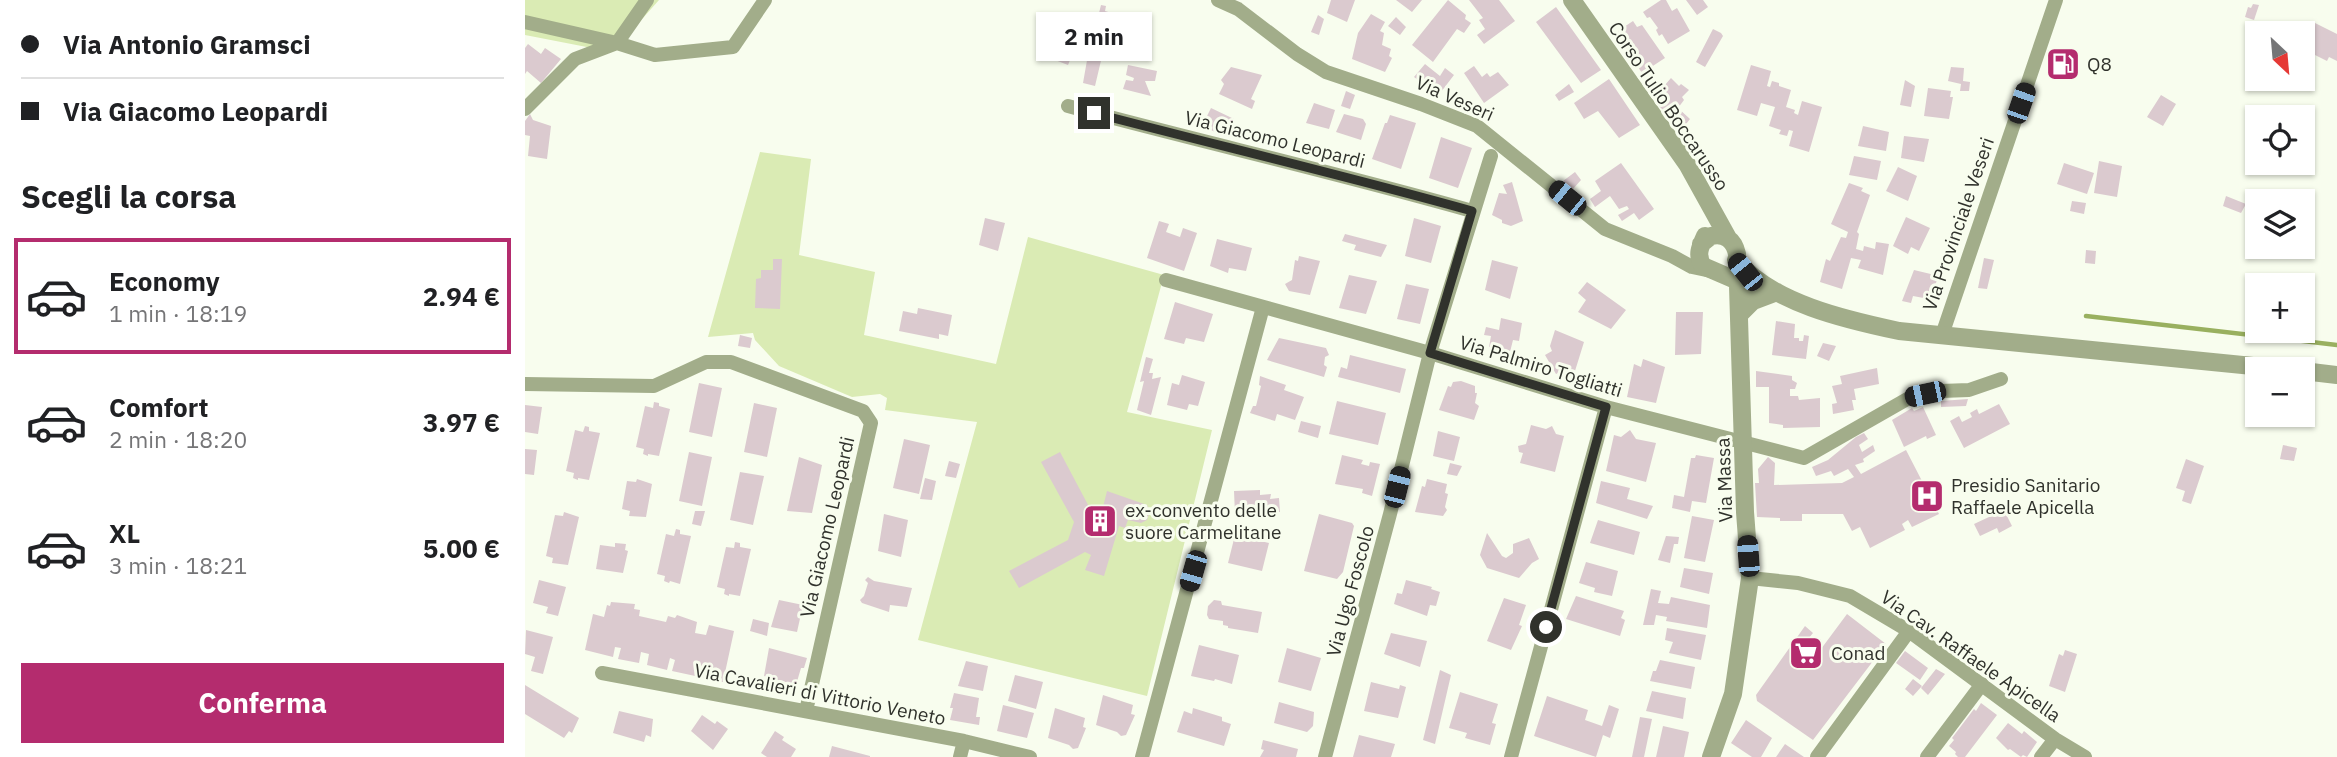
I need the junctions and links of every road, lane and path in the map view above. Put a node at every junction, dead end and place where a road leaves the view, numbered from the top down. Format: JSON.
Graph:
{"nodes":[{"id":1,"x":647,"y":0,"type":"edge"},
{"id":2,"x":765,"y":0,"type":"edge"},
{"id":3,"x":1219,"y":0,"type":"edge"},
{"id":4,"x":1572,"y":0,"type":"edge"},
{"id":5,"x":2056,"y":0,"type":"edge"},
{"id":6,"x":525,"y":22,"type":"edge"},
{"id":7,"x":617,"y":43,"type":"junction"},
{"id":8,"x":1068,"y":106,"type":"dead end"},
{"id":9,"x":525,"y":109,"type":"edge"},
{"id":10,"x":1491,"y":156,"type":"dead end"},
{"id":11,"x":1711,"y":207,"type":"junction"},
{"id":12,"x":1472,"y":211,"type":"junction"},
{"id":13,"x":1728,"y":238,"type":"junction"},
{"id":14,"x":1701,"y":244,"type":"junction"},
{"id":15,"x":1672,"y":256,"type":"junction"},
{"id":16,"x":1736,"y":260,"type":"junction"},
{"id":17,"x":1714,"y":272,"type":"junction"},
{"id":18,"x":1166,"y":280,"type":"dead end"},
{"id":19,"x":1737,"y":280,"type":"junction"},
{"id":20,"x":1777,"y":292,"type":"junction"},
{"id":21,"x":1263,"y":307,"type":"junction"},
{"id":22,"x":1740,"y":314,"type":"junction"},
{"id":23,"x":1943,"y":335,"type":"junction"},
{"id":24,"x":1430,"y":353,"type":"junction"},
{"id":25,"x":2245,"y":365,"type":"edge"},
{"id":26,"x":2315,"y":372,"type":"edge"},
{"id":27,"x":2337,"y":375,"type":"edge"},
{"id":28,"x":2001,"y":379,"type":"dead end"},
{"id":29,"x":525,"y":384,"type":"edge"},
{"id":30,"x":1606,"y":407,"type":"junction"},
{"id":31,"x":1744,"y":441,"type":"junction"},
{"id":32,"x":1750,"y":578,"type":"junction"},
{"id":33,"x":1909,"y":631,"type":"junction"},
{"id":34,"x":602,"y":673,"type":"dead end"},
{"id":35,"x":1982,"y":684,"type":"junction"},
{"id":36,"x":806,"y":711,"type":"junction"},
{"id":37,"x":2055,"y":739,"type":"junction"},
{"id":38,"x":964,"y":741,"type":"junction"},
{"id":39,"x":960,"y":757,"type":"edge"},
{"id":40,"x":1030,"y":757,"type":"edge"},
{"id":41,"x":1142,"y":757,"type":"edge"},
{"id":42,"x":1325,"y":757,"type":"edge"},
{"id":43,"x":1511,"y":757,"type":"edge"},
{"id":44,"x":1710,"y":757,"type":"edge"},
{"id":45,"x":1817,"y":757,"type":"edge"},
{"id":46,"x":1927,"y":757,"type":"edge"},
{"id":47,"x":2042,"y":757,"type":"edge"},
{"id":48,"x":2085,"y":757,"type":"edge"}],
"edges":[{"from":1,"to":7,"type":"street"},
{"from":2,"to":7,"type":"street"},
{"from":3,"to":15,"type":"street","name":"Via Veseri"},
{"from":4,"to":11,"type":"street","name":"Corso Tulio Boccarusso"},
{"from":5,"to":23,"type":"street","name":"Via Provinciale Veseri"},
{"from":6,"to":7,"type":"street"},
{"from":7,"to":9,"type":"street"},
{"from":8,"to":12,"type":"street","name":"Via Giacomo Leopardi"},
{"from":10,"to":12,"type":"street"},
{"from":11,"to":13,"type":"street","name":"Corso Tulio Boccarusso"},
{"from":11,"to":14,"type":"street"},
{"from":12,"to":24,"type":"street"},
{"from":13,"to":14,"type":"street"},
{"from":13,"to":16,"type":"street"},
{"from":14,"to":15,"type":"street"},
{"from":14,"to":17,"type":"street"},
{"from":15,"to":17,"type":"street","name":"Via Veseri"},
{"from":16,"to":17,"type":"street"},
{"from":16,"to":19,"type":"street","name":"Via Massa"},
{"from":16,"to":20,"type":"street"},
{"from":17,"to":19,"type":"street"},
{"from":18,"to":21,"type":"street","name":"Via Palmiro Togliatti"},
{"from":19,"to":20,"type":"street"},
{"from":19,"to":22,"type":"street","name":"Via Massa"},
{"from":20,"to":22,"type":"street"},
{"from":20,"to":23,"type":"street"},
{"from":21,"to":24,"type":"street","name":"Via Palmiro Togliatti"},
{"from":21,"to":41,"type":"street"},
{"from":22,"to":31,"type":"street","name":"Via Massa"},
{"from":23,"to":25,"type":"street","name":"Via Provinciale Veseri"},
{"from":24,"to":30,"type":"street","name":"Via Palmiro Togliatti"},
{"from":24,"to":42,"type":"street","name":"Via Ugo Foscolo"},
{"from":26,"to":27,"type":"street"},
{"from":28,"to":31,"type":"street","name":"Via Palmiro Togliatti"},
{"from":29,"to":36,"type":"street","name":"Via Giacomo Leopardi"},
{"from":30,"to":31,"type":"street","name":"Via Palmiro Togliatti"},
{"from":30,"to":43,"type":"street"},
{"from":31,"to":32,"type":"street","name":"Via Massa"},
{"from":32,"to":33,"type":"street","name":"Via Cav. Raffaele Apicella"},
{"from":32,"to":44,"type":"street","name":"Via Massa"},
{"from":33,"to":35,"type":"street","name":"Via Cav. Raffaele Apicella"},
{"from":33,"to":45,"type":"street"},
{"from":34,"to":36,"type":"street","name":"Via Cavalieri di Vittorio Veneto"},
{"from":35,"to":37,"type":"street","name":"Via Cav. Raffaele Apicella"},
{"from":35,"to":46,"type":"street"},
{"from":36,"to":38,"type":"street","name":"Via Cavalieri di Vittorio Veneto"},
{"from":37,"to":47,"type":"street"},
{"from":37,"to":48,"type":"street","name":"Via Cav. Raffaele Apicella"},
{"from":38,"to":39,"type":"street"},
{"from":38,"to":40,"type":"street","name":"Via Cavalieri di Vittorio Veneto"}]}
